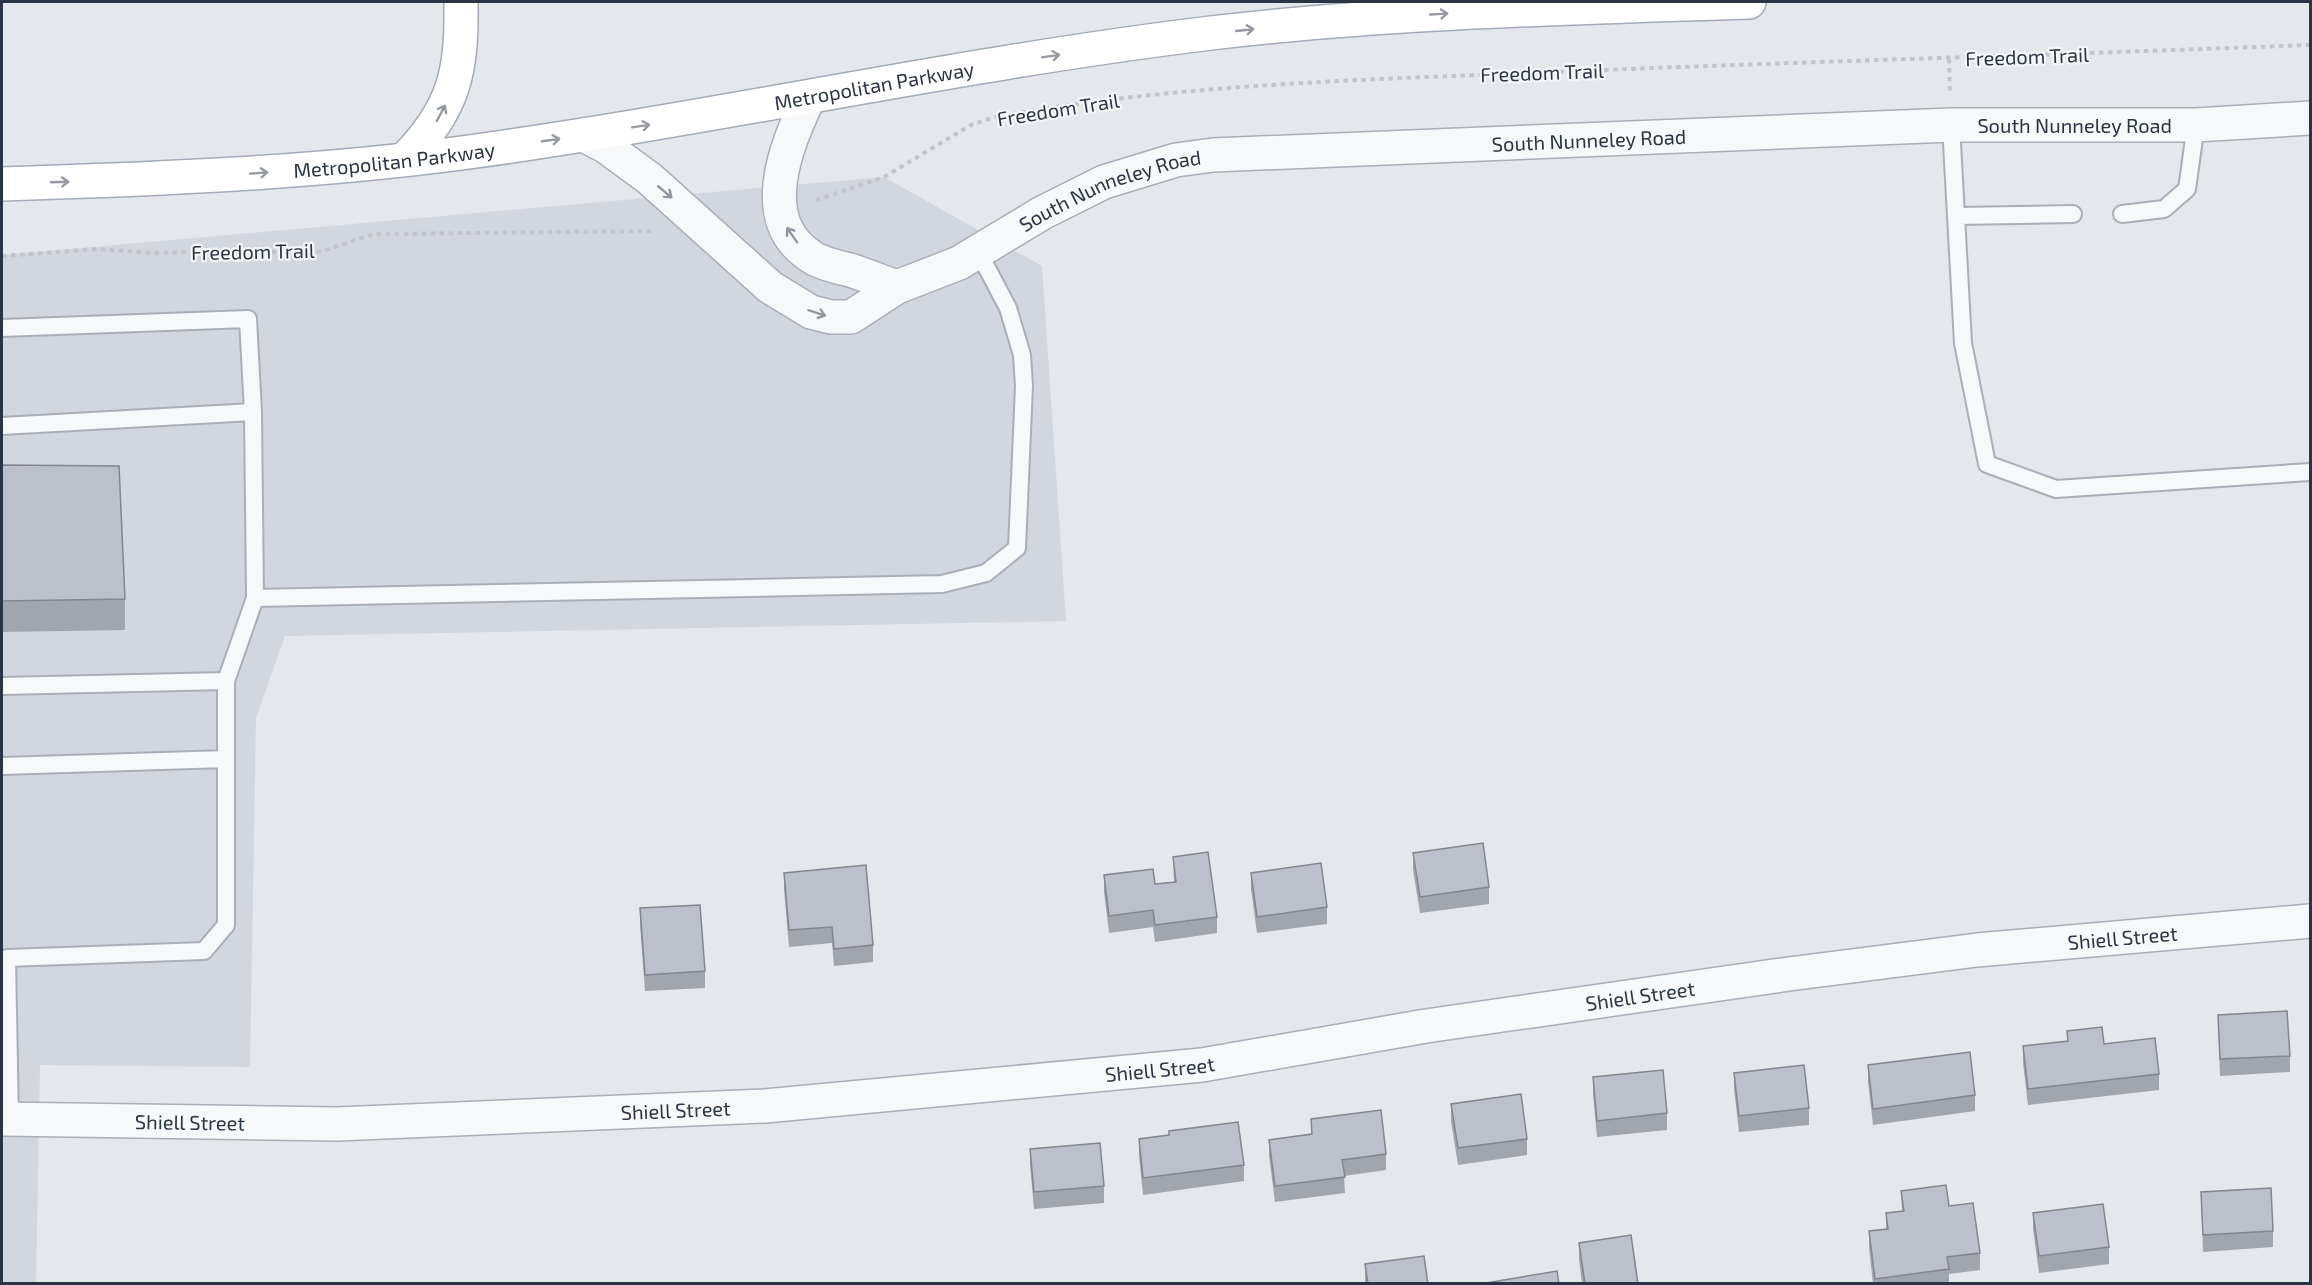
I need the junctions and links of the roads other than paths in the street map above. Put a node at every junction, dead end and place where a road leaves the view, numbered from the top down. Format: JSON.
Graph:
{"nodes":[{"id":1,"x":461,"y":2,"type":"edge"},
{"id":2,"x":1749,"y":2,"type":"edge"},
{"id":3,"x":809,"y":97,"type":"junction"},
{"id":4,"x":1951,"y":109,"type":"junction"},
{"id":5,"x":2310,"y":118,"type":"edge"},
{"id":6,"x":2196,"y":126,"type":"junction"},
{"id":7,"x":583,"y":135,"type":"junction"},
{"id":8,"x":405,"y":159,"type":"junction"},
{"id":9,"x":2,"y":184,"type":"edge"},
{"id":10,"x":2073,"y":214,"type":"dead end"},
{"id":11,"x":2122,"y":214,"type":"dead end"},
{"id":12,"x":1957,"y":216,"type":"junction"},
{"id":13,"x":978,"y":253,"type":"junction"},
{"id":14,"x":897,"y":287,"type":"junction"},
{"id":15,"x":2,"y":328,"type":"edge"},
{"id":16,"x":253,"y":411,"type":"junction"},
{"id":17,"x":2,"y":426,"type":"edge"},
{"id":18,"x":2310,"y":472,"type":"edge"},
{"id":19,"x":255,"y":598,"type":"junction"},
{"id":20,"x":226,"y":681,"type":"junction"},
{"id":21,"x":2,"y":686,"type":"edge"},
{"id":22,"x":226,"y":759,"type":"junction"},
{"id":23,"x":2,"y":766,"type":"edge"},
{"id":24,"x":2310,"y":921,"type":"edge"},
{"id":25,"x":4,"y":958,"type":"edge"},
{"id":26,"x":6,"y":1119,"type":"edge"}],
"edges":[{"from":8,"to":1,"type":"main road","one_way":true},
{"from":3,"to":2,"type":"main road","name":"Metropolitan Parkway","one_way":true},
{"from":7,"to":3,"type":"main road","name":"Metropolitan Parkway","one_way":true},
{"from":14,"to":3,"type":"street","one_way":true},
{"from":4,"to":6,"type":"street","name":"South Nunneley Road"},
{"from":4,"to":12,"type":"lane"},
{"from":4,"to":13,"type":"street","name":"South Nunneley Road"},
{"from":5,"to":6,"type":"street","name":"South Nunneley Road"},
{"from":6,"to":11,"type":"lane"},
{"from":8,"to":7,"type":"main road","name":"Metropolitan Parkway","one_way":true},
{"from":7,"to":14,"type":"street","name":"South Nunneley Road","one_way":true},
{"from":9,"to":8,"type":"main road","name":"Metropolitan Parkway","one_way":true},
{"from":10,"to":12,"type":"lane"},
{"from":12,"to":18,"type":"lane"},
{"from":13,"to":14,"type":"street","name":"South Nunneley Road"},
{"from":13,"to":19,"type":"lane"},
{"from":15,"to":16,"type":"lane"},
{"from":16,"to":17,"type":"lane"},
{"from":16,"to":19,"type":"lane"},
{"from":19,"to":20,"type":"lane"},
{"from":20,"to":21,"type":"lane"},
{"from":20,"to":22,"type":"lane"},
{"from":22,"to":23,"type":"lane"},
{"from":22,"to":25,"type":"lane"},
{"from":24,"to":26,"type":"street","name":"Shiell Street"},
{"from":25,"to":26,"type":"lane"}]}
